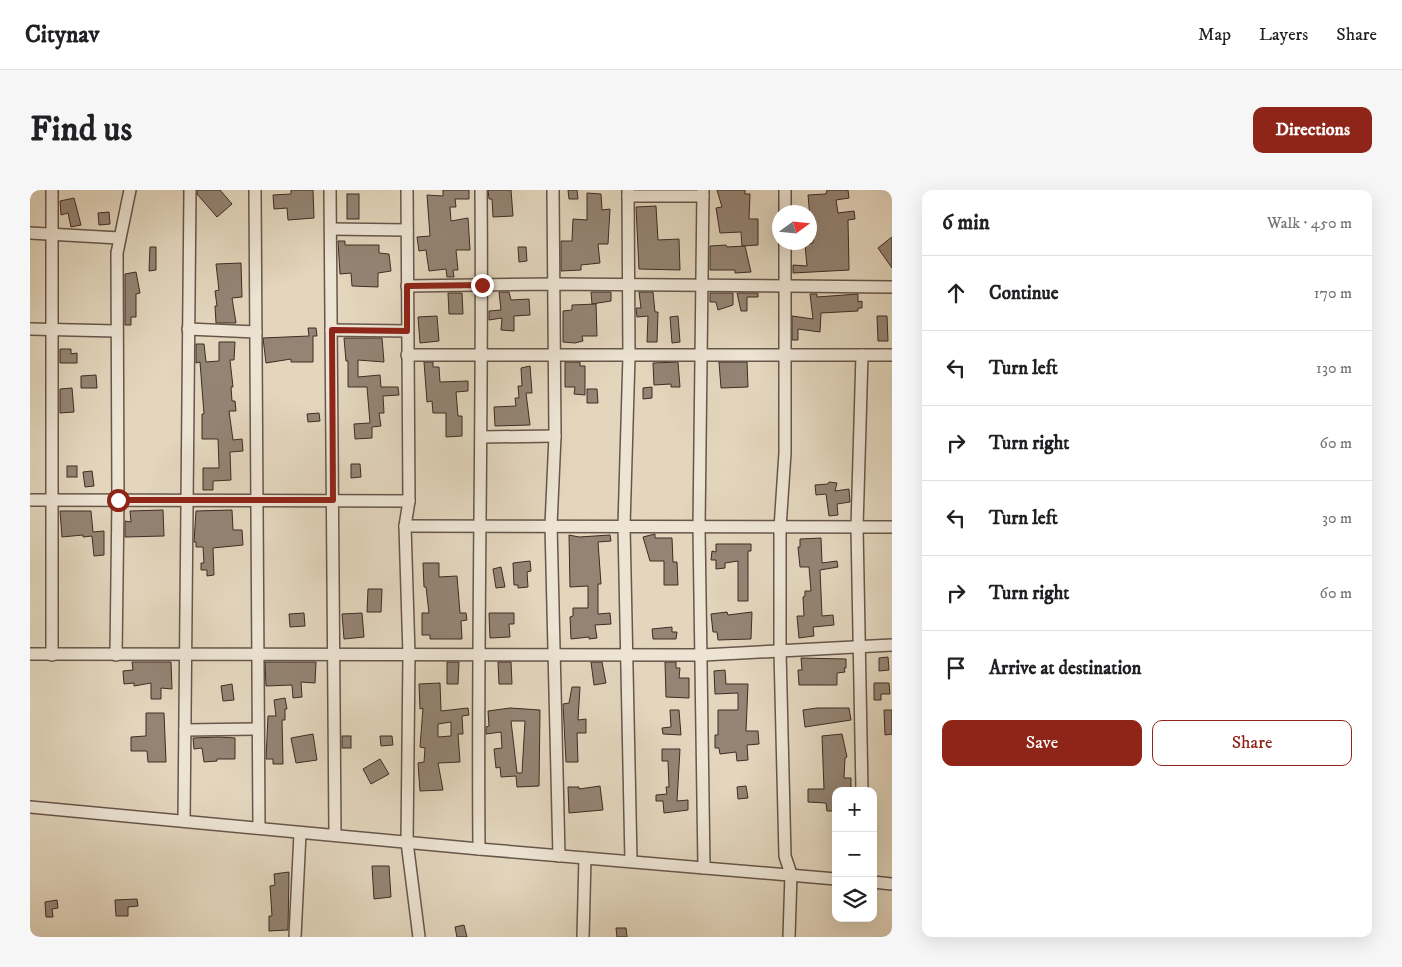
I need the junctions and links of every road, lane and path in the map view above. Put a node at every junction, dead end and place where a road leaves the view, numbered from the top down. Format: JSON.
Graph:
{"nodes":[{"id":1,"x":52,"y":190,"type":"edge"},
{"id":2,"x":130,"y":190,"type":"edge"},
{"id":3,"x":190,"y":190,"type":"edge"},
{"id":4,"x":255,"y":190,"type":"edge"},
{"id":5,"x":330,"y":190,"type":"edge"},
{"id":6,"x":407,"y":190,"type":"edge"},
{"id":7,"x":481,"y":190,"type":"edge"},
{"id":8,"x":553,"y":190,"type":"edge"},
{"id":9,"x":785,"y":190,"type":"edge"},
{"id":10,"x":628,"y":193,"type":"edge"},
{"id":11,"x":703,"y":193,"type":"edge"},
{"id":12,"x":785,"y":205,"type":"edge"},
{"id":13,"x":331,"y":228,"type":"junction"},
{"id":14,"x":407,"y":230,"type":"junction"},
{"id":15,"x":30,"y":233,"type":"edge"},
{"id":16,"x":52,"y":234,"type":"junction"},
{"id":17,"x":119,"y":238,"type":"junction"},
{"id":18,"x":785,"y":250,"type":"edge"},
{"id":19,"x":554,"y":284,"type":"junction"},
{"id":20,"x":482,"y":285,"type":"junction"},
{"id":21,"x":407,"y":286,"type":"junction"},
{"id":22,"x":628,"y":286,"type":"junction"},
{"id":23,"x":702,"y":286,"type":"junction"},
{"id":24,"x":785,"y":286,"type":"junction"},
{"id":25,"x":892,"y":287,"type":"edge"},
{"id":26,"x":30,"y":329,"type":"edge"},
{"id":27,"x":188,"y":329,"type":"junction"},
{"id":28,"x":52,"y":330,"type":"junction"},
{"id":29,"x":332,"y":330,"type":"junction"},
{"id":30,"x":116,"y":331,"type":"junction"},
{"id":31,"x":407,"y":331,"type":"junction"},
{"id":32,"x":256,"y":332,"type":"junction"},
{"id":33,"x":407,"y":355,"type":"junction"},
{"id":34,"x":862,"y":355,"type":"junction"},
{"id":35,"x":892,"y":355,"type":"edge"},
{"id":36,"x":482,"y":356,"type":"junction"},
{"id":37,"x":555,"y":356,"type":"junction"},
{"id":38,"x":629,"y":356,"type":"junction"},
{"id":39,"x":785,"y":356,"type":"junction"},
{"id":40,"x":703,"y":357,"type":"junction"},
{"id":41,"x":555,"y":436,"type":"junction"},
{"id":42,"x":482,"y":437,"type":"junction"},
{"id":43,"x":30,"y":500,"type":"edge"},
{"id":44,"x":51,"y":500,"type":"junction"},
{"id":45,"x":118,"y":500,"type":"junction"},
{"id":46,"x":186,"y":500,"type":"junction"},
{"id":47,"x":258,"y":500,"type":"junction"},
{"id":48,"x":333,"y":500,"type":"junction"},
{"id":49,"x":409,"y":501,"type":"junction"},
{"id":50,"x":551,"y":525,"type":"junction"},
{"id":51,"x":405,"y":526,"type":"junction"},
{"id":52,"x":480,"y":526,"type":"junction"},
{"id":53,"x":624,"y":526,"type":"junction"},
{"id":54,"x":857,"y":527,"type":"junction"},
{"id":55,"x":892,"y":527,"type":"edge"},
{"id":56,"x":699,"y":528,"type":"junction"},
{"id":57,"x":780,"y":528,"type":"junction"},
{"id":58,"x":892,"y":645,"type":"edge"},
{"id":59,"x":859,"y":647,"type":"junction"},
{"id":60,"x":780,"y":651,"type":"junction"},
{"id":61,"x":30,"y":654,"type":"edge"},
{"id":62,"x":478,"y":654,"type":"junction"},
{"id":63,"x":628,"y":654,"type":"junction"},
{"id":64,"x":52,"y":655,"type":"junction"},
{"id":65,"x":116,"y":655,"type":"junction"},
{"id":66,"x":186,"y":655,"type":"junction"},
{"id":67,"x":257,"y":655,"type":"junction"},
{"id":68,"x":334,"y":655,"type":"junction"},
{"id":69,"x":409,"y":655,"type":"junction"},
{"id":70,"x":556,"y":655,"type":"junction"},
{"id":71,"x":703,"y":655,"type":"junction"},
{"id":72,"x":258,"y":729,"type":"junction"},
{"id":73,"x":185,"y":730,"type":"junction"},
{"id":74,"x":862,"y":787,"type":"edge"},
{"id":75,"x":30,"y":807,"type":"edge"},
{"id":76,"x":184,"y":821,"type":"junction"},
{"id":77,"x":259,"y":828,"type":"junction"},
{"id":78,"x":300,"y":833,"type":"junction"},
{"id":79,"x":335,"y":835,"type":"junction"},
{"id":80,"x":407,"y":842,"type":"junction"},
{"id":81,"x":480,"y":849,"type":"junction"},
{"id":82,"x":559,"y":856,"type":"junction"},
{"id":83,"x":785,"y":856,"type":"junction"},
{"id":84,"x":585,"y":858,"type":"junction"},
{"id":85,"x":631,"y":861,"type":"junction"},
{"id":86,"x":704,"y":868,"type":"junction"},
{"id":87,"x":773,"y":872,"type":"junction"},
{"id":88,"x":790,"y":874,"type":"junction"},
{"id":89,"x":832,"y":879,"type":"edge"},
{"id":90,"x":877,"y":882,"type":"edge"},
{"id":91,"x":892,"y":884,"type":"edge"},
{"id":92,"x":295,"y":937,"type":"edge"},
{"id":93,"x":419,"y":937,"type":"edge"},
{"id":94,"x":583,"y":937,"type":"edge"},
{"id":95,"x":789,"y":937,"type":"edge"}],
"edges":[{"from":1,"to":16,"type":"street"},
{"from":2,"to":17,"type":"street"},
{"from":3,"to":27,"type":"street"},
{"from":4,"to":32,"type":"street"},
{"from":5,"to":13,"type":"street"},
{"from":6,"to":14,"type":"street"},
{"from":7,"to":20,"type":"street"},
{"from":8,"to":19,"type":"street"},
{"from":9,"to":12,"type":"street"},
{"from":10,"to":11,"type":"street"},
{"from":10,"to":22,"type":"street"},
{"from":11,"to":23,"type":"street"},
{"from":13,"to":14,"type":"street"},
{"from":13,"to":29,"type":"street"},
{"from":14,"to":21,"type":"street"},
{"from":15,"to":16,"type":"street"},
{"from":16,"to":17,"type":"street"},
{"from":16,"to":28,"type":"street"},
{"from":17,"to":30,"type":"street"},
{"from":18,"to":24,"type":"street"},
{"from":19,"to":20,"type":"street"},
{"from":19,"to":22,"type":"street"},
{"from":19,"to":37,"type":"street"},
{"from":20,"to":21,"type":"street"},
{"from":20,"to":36,"type":"street"},
{"from":21,"to":31,"type":"street"},
{"from":22,"to":23,"type":"street"},
{"from":22,"to":38,"type":"street"},
{"from":23,"to":24,"type":"street"},
{"from":23,"to":40,"type":"street"},
{"from":24,"to":25,"type":"street"},
{"from":24,"to":39,"type":"street"},
{"from":26,"to":28,"type":"street"},
{"from":27,"to":32,"type":"street"},
{"from":27,"to":46,"type":"street"},
{"from":28,"to":30,"type":"street"},
{"from":28,"to":44,"type":"street"},
{"from":29,"to":31,"type":"street"},
{"from":29,"to":48,"type":"street"},
{"from":30,"to":45,"type":"street"},
{"from":31,"to":33,"type":"street"},
{"from":32,"to":47,"type":"street"},
{"from":33,"to":36,"type":"street"},
{"from":33,"to":49,"type":"street"},
{"from":34,"to":35,"type":"street"},
{"from":34,"to":39,"type":"street"},
{"from":34,"to":54,"type":"street"},
{"from":36,"to":37,"type":"street"},
{"from":36,"to":42,"type":"street"},
{"from":37,"to":38,"type":"street"},
{"from":37,"to":41,"type":"street"},
{"from":38,"to":40,"type":"street"},
{"from":38,"to":53,"type":"street"},
{"from":39,"to":40,"type":"street"},
{"from":39,"to":57,"type":"street"},
{"from":40,"to":56,"type":"street"},
{"from":41,"to":42,"type":"street"},
{"from":41,"to":50,"type":"street"},
{"from":42,"to":52,"type":"street"},
{"from":43,"to":44,"type":"street"},
{"from":44,"to":45,"type":"street"},
{"from":44,"to":64,"type":"street"},
{"from":45,"to":46,"type":"street"},
{"from":45,"to":65,"type":"street"},
{"from":46,"to":47,"type":"street"},
{"from":46,"to":66,"type":"street"},
{"from":47,"to":48,"type":"street"},
{"from":47,"to":67,"type":"street"},
{"from":48,"to":49,"type":"street"},
{"from":48,"to":68,"type":"street"},
{"from":49,"to":51,"type":"street"},
{"from":50,"to":52,"type":"street"},
{"from":50,"to":53,"type":"street"},
{"from":50,"to":70,"type":"street"},
{"from":51,"to":52,"type":"street"},
{"from":51,"to":69,"type":"street"},
{"from":52,"to":62,"type":"street"},
{"from":53,"to":56,"type":"street"},
{"from":53,"to":63,"type":"street"},
{"from":54,"to":55,"type":"street"},
{"from":54,"to":57,"type":"street"},
{"from":54,"to":59,"type":"street"},
{"from":56,"to":57,"type":"street"},
{"from":56,"to":71,"type":"street"},
{"from":57,"to":60,"type":"street"},
{"from":58,"to":59,"type":"street"},
{"from":59,"to":60,"type":"street"},
{"from":59,"to":74,"type":"street"},
{"from":60,"to":71,"type":"street"},
{"from":60,"to":83,"type":"street"},
{"from":61,"to":64,"type":"street"},
{"from":62,"to":69,"type":"street"},
{"from":62,"to":70,"type":"street"},
{"from":62,"to":81,"type":"street"},
{"from":63,"to":70,"type":"street"},
{"from":63,"to":71,"type":"street"},
{"from":63,"to":85,"type":"street"},
{"from":64,"to":65,"type":"street"},
{"from":65,"to":66,"type":"street"},
{"from":66,"to":67,"type":"street"},
{"from":66,"to":73,"type":"street"},
{"from":67,"to":68,"type":"street"},
{"from":67,"to":72,"type":"street"},
{"from":68,"to":69,"type":"street"},
{"from":68,"to":79,"type":"street"},
{"from":69,"to":80,"type":"street"},
{"from":70,"to":82,"type":"street"},
{"from":71,"to":86,"type":"street"},
{"from":72,"to":73,"type":"street"},
{"from":72,"to":77,"type":"street"},
{"from":73,"to":76,"type":"street"},
{"from":75,"to":76,"type":"street"},
{"from":76,"to":77,"type":"street"},
{"from":77,"to":78,"type":"street"},
{"from":78,"to":79,"type":"street"},
{"from":78,"to":92,"type":"street"},
{"from":79,"to":80,"type":"street"},
{"from":80,"to":81,"type":"street"},
{"from":80,"to":93,"type":"street"},
{"from":81,"to":82,"type":"street"},
{"from":82,"to":84,"type":"street"},
{"from":83,"to":87,"type":"street"},
{"from":83,"to":88,"type":"street"},
{"from":84,"to":85,"type":"street"},
{"from":84,"to":94,"type":"street"},
{"from":85,"to":86,"type":"street"},
{"from":86,"to":87,"type":"street"},
{"from":87,"to":88,"type":"street"},
{"from":88,"to":89,"type":"street"},
{"from":88,"to":95,"type":"street"},
{"from":90,"to":91,"type":"street"}]}
